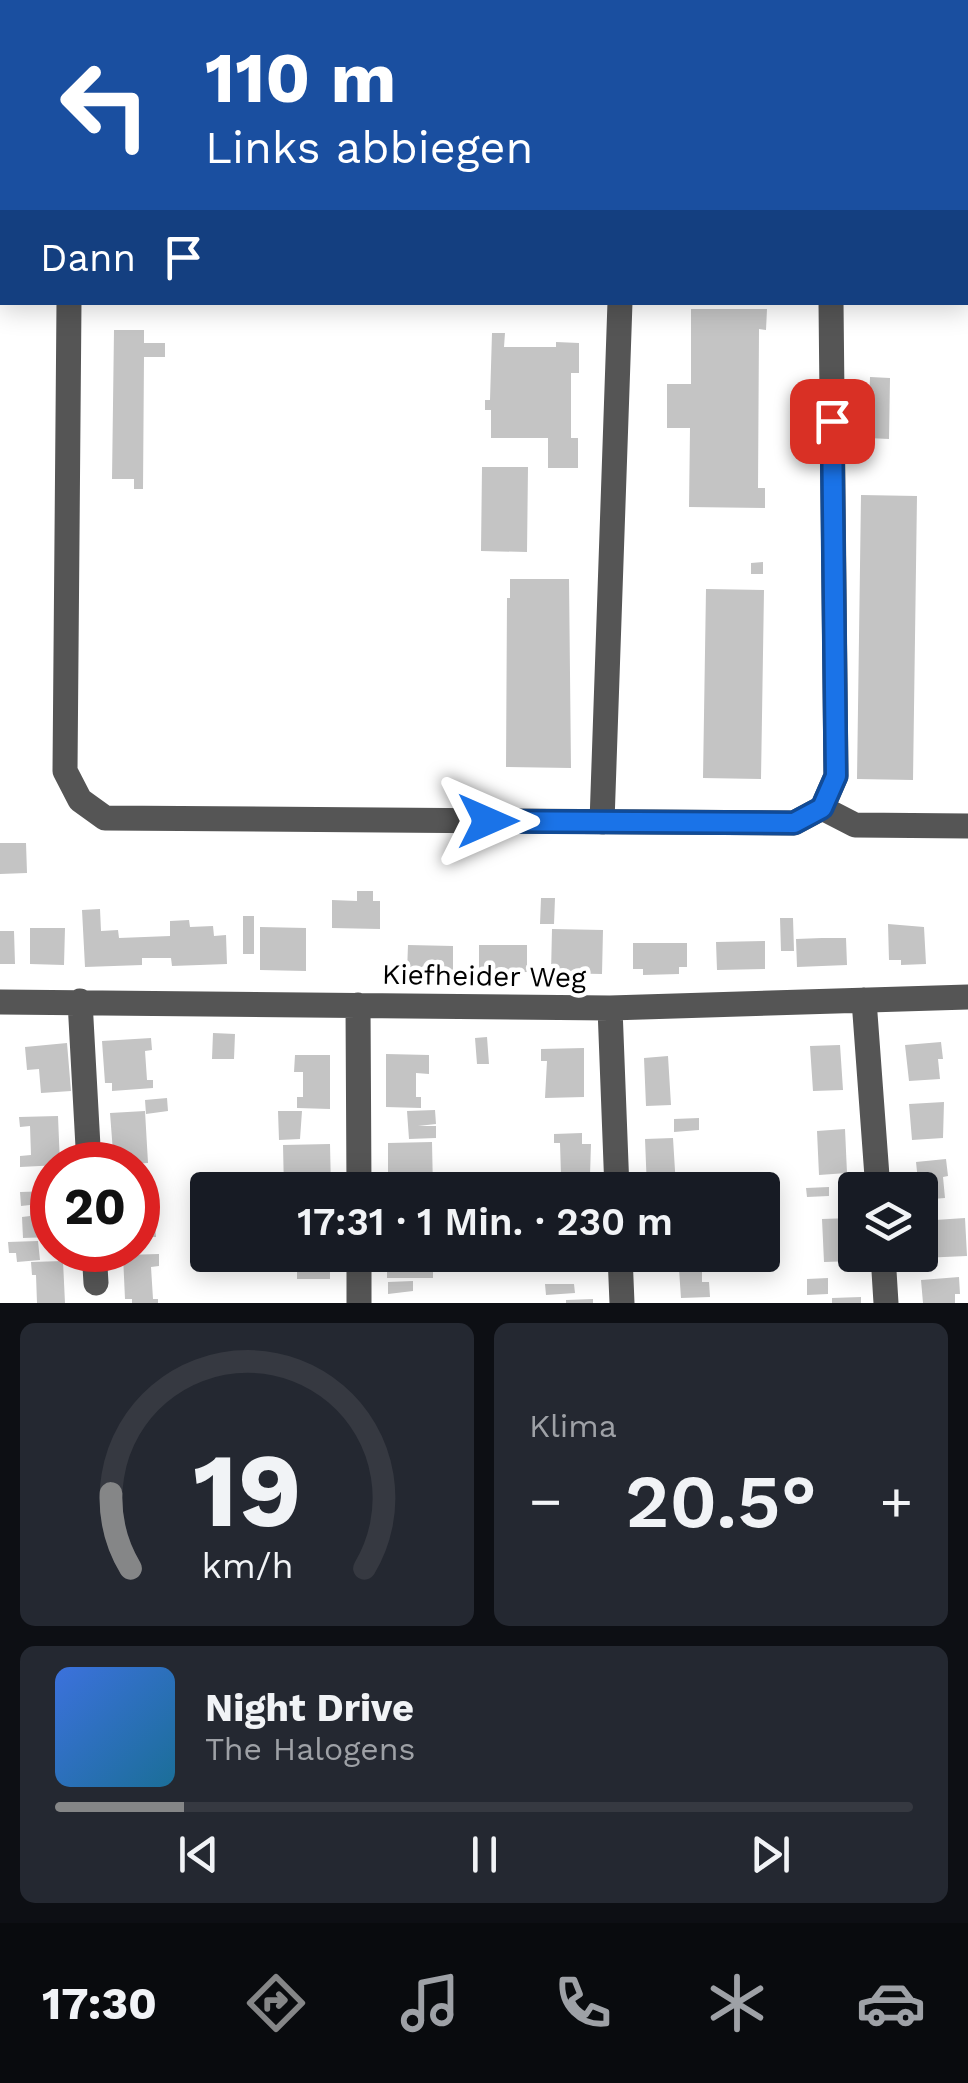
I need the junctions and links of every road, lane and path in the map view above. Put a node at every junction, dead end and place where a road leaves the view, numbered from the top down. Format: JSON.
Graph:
{"nodes":[{"id":1,"x":68,"y":305,"type":"edge"},
{"id":2,"x":620,"y":305,"type":"edge"},
{"id":3,"x":831,"y":305,"type":"edge"},
{"id":4,"x":822,"y":808,"type":"junction"},
{"id":5,"x":602,"y":822,"type":"junction"},
{"id":6,"x":968,"y":826,"type":"edge"},
{"id":7,"x":968,"y":996,"type":"edge"},
{"id":8,"x":864,"y":1000,"type":"junction"},
{"id":9,"x":80,"y":1001,"type":"junction"},
{"id":10,"x":0,"y":1002,"type":"edge"},
{"id":11,"x":358,"y":1005,"type":"junction"},
{"id":12,"x":610,"y":1008,"type":"junction"},
{"id":13,"x":89,"y":1142,"type":"edge"},
{"id":14,"x":359,"y":1172,"type":"edge"},
{"id":15,"x":617,"y":1172,"type":"edge"},
{"id":16,"x":877,"y":1172,"type":"edge"},
{"id":17,"x":95,"y":1272,"type":"edge"},
{"id":18,"x":359,"y":1272,"type":"edge"},
{"id":19,"x":621,"y":1272,"type":"edge"},
{"id":20,"x":884,"y":1272,"type":"edge"},
{"id":21,"x":96,"y":1284,"type":"dead end"},
{"id":22,"x":359,"y":1303,"type":"edge"},
{"id":23,"x":622,"y":1303,"type":"edge"},
{"id":24,"x":886,"y":1303,"type":"edge"}],
"edges":[{"from":1,"to":5,"type":"street"},
{"from":2,"to":5,"type":"street"},
{"from":3,"to":4,"type":"street"},
{"from":4,"to":5,"type":"street"},
{"from":4,"to":6,"type":"street"},
{"from":7,"to":8,"type":"street","name":"Kiefheider Weg"},
{"from":8,"to":12,"type":"street","name":"Kiefheider Weg"},
{"from":8,"to":16,"type":"street"},
{"from":9,"to":10,"type":"street","name":"Kiefheider Weg"},
{"from":9,"to":11,"type":"street","name":"Kiefheider Weg"},
{"from":9,"to":13,"type":"street"},
{"from":11,"to":12,"type":"street","name":"Kiefheider Weg"},
{"from":11,"to":14,"type":"street"},
{"from":12,"to":15,"type":"street"},
{"from":17,"to":21,"type":"street"},
{"from":18,"to":22,"type":"street"},
{"from":19,"to":23,"type":"street"},
{"from":20,"to":24,"type":"street"}]}
